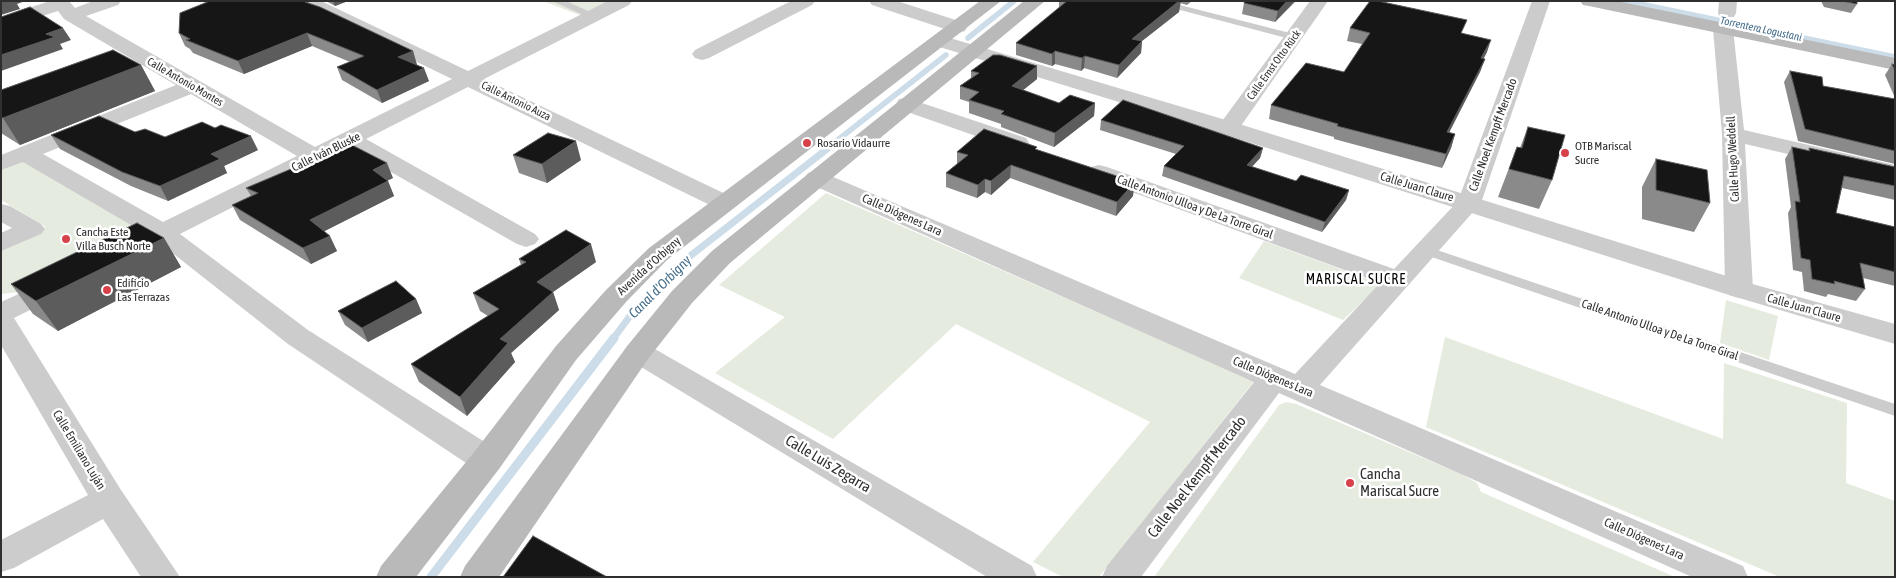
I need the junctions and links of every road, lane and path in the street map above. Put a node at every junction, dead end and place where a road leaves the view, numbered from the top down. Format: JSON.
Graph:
{"nodes":[{"id":1,"x":112,"y":1,"type":"edge"},
{"id":2,"x":306,"y":1,"type":"edge"},
{"id":3,"x":556,"y":1,"type":"edge"},
{"id":4,"x":623,"y":1,"type":"edge"},
{"id":5,"x":806,"y":1,"type":"edge"},
{"id":6,"x":878,"y":1,"type":"edge"},
{"id":7,"x":992,"y":1,"type":"edge"},
{"id":8,"x":1036,"y":1,"type":"edge"},
{"id":9,"x":1151,"y":1,"type":"edge"},
{"id":10,"x":1319,"y":1,"type":"edge"},
{"id":11,"x":1541,"y":1,"type":"edge"},
{"id":12,"x":1589,"y":1,"type":"edge"},
{"id":13,"x":1669,"y":1,"type":"edge"},
{"id":14,"x":64,"y":7,"type":"edge"},
{"id":15,"x":1726,"y":14,"type":"edge"},
{"id":16,"x":594,"y":16,"type":"junction"},
{"id":17,"x":1,"y":23,"type":"edge"},
{"id":18,"x":958,"y":27,"type":"junction"},
{"id":19,"x":1294,"y":37,"type":"junction"},
{"id":20,"x":940,"y":41,"type":"junction"},
{"id":21,"x":1895,"y":47,"type":"edge"},
{"id":22,"x":974,"y":52,"type":"junction"},
{"id":23,"x":702,"y":54,"type":"dead end"},
{"id":24,"x":1895,"y":64,"type":"edge"},
{"id":25,"x":469,"y":78,"type":"junction"},
{"id":26,"x":192,"y":86,"type":"junction"},
{"id":27,"x":907,"y":104,"type":"junction"},
{"id":28,"x":1228,"y":128,"type":"junction"},
{"id":29,"x":1733,"y":134,"type":"junction"},
{"id":30,"x":352,"y":140,"type":"junction"},
{"id":31,"x":1037,"y":150,"type":"edge"},
{"id":32,"x":24,"y":153,"type":"junction"},
{"id":33,"x":315,"y":157,"type":"junction"},
{"id":34,"x":1,"y":163,"type":"edge"},
{"id":35,"x":1074,"y":164,"type":"edge"},
{"id":36,"x":1895,"y":172,"type":"edge"},
{"id":37,"x":816,"y":178,"type":"junction"},
{"id":38,"x":725,"y":203,"type":"junction"},
{"id":39,"x":1469,"y":203,"type":"junction"},
{"id":40,"x":1,"y":211,"type":"edge"},
{"id":41,"x":163,"y":233,"type":"junction"},
{"id":42,"x":526,"y":239,"type":"dead end"},
{"id":43,"x":1,"y":243,"type":"edge"},
{"id":44,"x":1425,"y":250,"type":"junction"},
{"id":45,"x":104,"y":262,"type":"edge"},
{"id":46,"x":78,"y":275,"type":"edge"},
{"id":47,"x":1398,"y":280,"type":"junction"},
{"id":48,"x":1739,"y":289,"type":"junction"},
{"id":49,"x":1,"y":313,"type":"edge"},
{"id":50,"x":1,"y":320,"type":"edge"},
{"id":51,"x":1895,"y":334,"type":"edge"},
{"id":52,"x":638,"y":352,"type":"junction"},
{"id":53,"x":1287,"y":383,"type":"junction"},
{"id":54,"x":1895,"y":410,"type":"edge"},
{"id":55,"x":486,"y":460,"type":"junction"},
{"id":56,"x":109,"y":500,"type":"junction"},
{"id":57,"x":1,"y":557,"type":"edge"},
{"id":58,"x":162,"y":577,"type":"edge"},
{"id":59,"x":394,"y":577,"type":"edge"},
{"id":60,"x":478,"y":577,"type":"edge"},
{"id":61,"x":1019,"y":577,"type":"edge"},
{"id":62,"x":1120,"y":577,"type":"edge"},
{"id":63,"x":1730,"y":577,"type":"edge"}],
"edges":[{"from":1,"to":14,"type":"street"},
{"from":2,"to":25,"type":"street","name":"Calle Antonio Auza"},
{"from":3,"to":16,"type":"lane"},
{"from":4,"to":16,"type":"street","name":"Calle Iván Bluske"},
{"from":5,"to":23,"type":"street"},
{"from":6,"to":18,"type":"street"},
{"from":7,"to":18,"type":"main road","name":"Avenida d'Orbigny"},
{"from":8,"to":22,"type":"main road"},
{"from":9,"to":19,"type":"lane"},
{"from":10,"to":19,"type":"street","name":"Calle Ernst Otto Rück"},
{"from":11,"to":39,"type":"street","name":"Calle Noel Kempff Mercado"},
{"from":12,"to":15,"type":"main road"},
{"from":13,"to":15,"type":"main road"},
{"from":14,"to":17,"type":"street"},
{"from":14,"to":26,"type":"street","name":"Calle Antonio Montes"},
{"from":15,"to":21,"type":"main road"},
{"from":15,"to":24,"type":"main road"},
{"from":15,"to":29,"type":"street","name":"Calle Hugo Weddell"},
{"from":16,"to":25,"type":"street","name":"Calle Iván Bluske"},
{"from":18,"to":20,"type":"main road","name":"Avenida d'Orbigny"},
{"from":19,"to":28,"type":"street","name":"Calle Ernst Otto Rück"},
{"from":20,"to":22,"type":"street","name":"Calle Juan Claure"},
{"from":20,"to":38,"type":"main road","name":"Avenida d'Orbigny"},
{"from":22,"to":27,"type":"main road"},
{"from":22,"to":28,"type":"street","name":"Calle Juan Claure"},
{"from":25,"to":30,"type":"street","name":"Calle Iván Bluske"},
{"from":25,"to":38,"type":"street","name":"Calle Antonio Auza"},
{"from":26,"to":32,"type":"street"},
{"from":26,"to":33,"type":"street","name":"Calle Antonio Montes"},
{"from":27,"to":31,"type":"street"},
{"from":27,"to":37,"type":"main road"},
{"from":28,"to":39,"type":"street","name":"Calle Juan Claure"},
{"from":29,"to":36,"type":"street"},
{"from":29,"to":48,"type":"street","name":"Calle Hugo Weddell"},
{"from":30,"to":33,"type":"street","name":"Calle Iván Bluske"},
{"from":30,"to":42,"type":"street"},
{"from":32,"to":34,"type":"street"},
{"from":32,"to":41,"type":"street"},
{"from":33,"to":41,"type":"street","name":"Calle Iván Bluske"},
{"from":35,"to":47,"type":"street","name":"Calle Antonio Ulloa y De La Torre Giral"},
{"from":37,"to":52,"type":"main road"},
{"from":37,"to":53,"type":"street","name":"Calle Diógenes Lara"},
{"from":38,"to":55,"type":"main road","name":"Avenida d'Orbigny"},
{"from":39,"to":44,"type":"street","name":"Calle Noel Kempff Mercado"},
{"from":39,"to":48,"type":"street","name":"Calle Juan Claure"},
{"from":40,"to":43,"type":"street"},
{"from":41,"to":45,"type":"street","name":"Calle Iván Bluske"},
{"from":41,"to":55,"type":"street"},
{"from":44,"to":47,"type":"street","name":"Calle Noel Kempff Mercado"},
{"from":44,"to":54,"type":"lane","name":"Calle Antonio Ulloa y De La Torre Giral"},
{"from":46,"to":49,"type":"street"},
{"from":47,"to":53,"type":"street","name":"Calle Noel Kempff Mercado"},
{"from":48,"to":51,"type":"street","name":"Calle Juan Claure"},
{"from":50,"to":56,"type":"street","name":"Calle Emiliano Luján"},
{"from":52,"to":60,"type":"main road"},
{"from":52,"to":61,"type":"street","name":"Calle Luis Zegarra"},
{"from":53,"to":62,"type":"street","name":"Calle Noel Kempff Mercado"},
{"from":53,"to":63,"type":"street","name":"Calle Diógenes Lara"},
{"from":55,"to":59,"type":"main road","name":"Avenida d'Orbigny"},
{"from":56,"to":57,"type":"street"},
{"from":56,"to":58,"type":"street","name":"Calle Emiliano Luján"}]}
